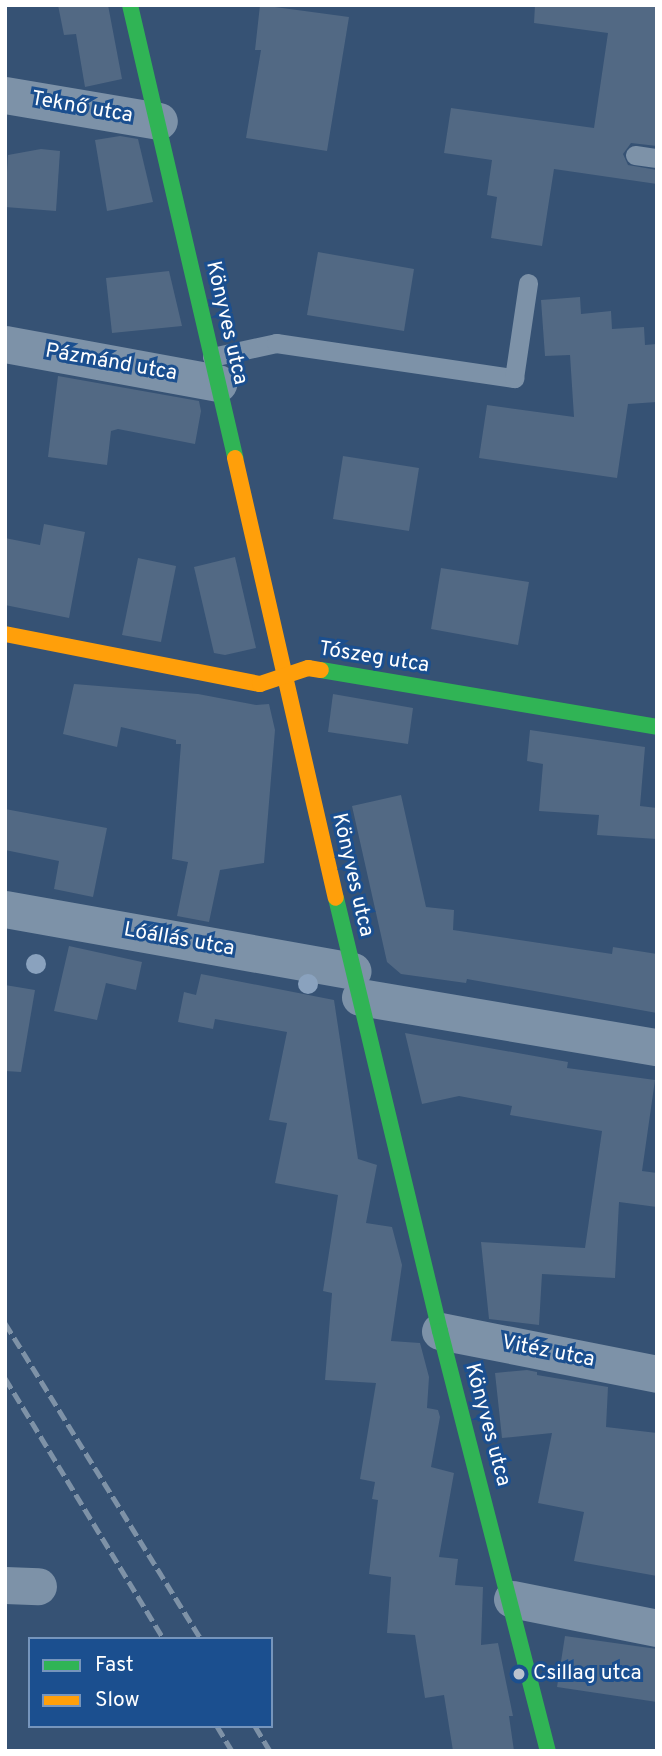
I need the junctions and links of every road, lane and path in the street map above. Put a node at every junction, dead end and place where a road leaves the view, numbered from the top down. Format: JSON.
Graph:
{"nodes":[{"id":1,"x":130,"y":5,"type":"edge"},
{"id":2,"x":5,"y":95,"type":"edge"},
{"id":3,"x":159,"y":121,"type":"junction"},
{"id":4,"x":635,"y":155,"type":"dead end"},
{"id":5,"x":657,"y":158,"type":"edge"},
{"id":6,"x":528,"y":283,"type":"dead end"},
{"id":7,"x":5,"y":344,"type":"edge"},
{"id":8,"x":215,"y":370,"type":"junction"},
{"id":9,"x":5,"y":634,"type":"edge"},
{"id":10,"x":283,"y":676,"type":"junction"},
{"id":11,"x":657,"y":727,"type":"edge"},
{"id":12,"x":5,"y":909,"type":"edge"},
{"id":13,"x":356,"y":984,"type":"junction"},
{"id":14,"x":657,"y":1047,"type":"edge"},
{"id":15,"x":440,"y":1331,"type":"junction"},
{"id":16,"x":657,"y":1374,"type":"edge"},
{"id":17,"x":512,"y":1599,"type":"junction"},
{"id":18,"x":657,"y":1628,"type":"edge"},
{"id":19,"x":548,"y":1751,"type":"edge"}],
"edges":[{"from":1,"to":3,"type":"street","name":"Könyves utca"},
{"from":2,"to":3,"type":"street","name":"Teknő utca"},
{"from":3,"to":8,"type":"street","name":"Könyves utca"},
{"from":4,"to":5,"type":"lane"},
{"from":6,"to":8,"type":"lane"},
{"from":7,"to":8,"type":"street","name":"Pázmánd utca"},
{"from":8,"to":10,"type":"street","name":"Könyves utca"},
{"from":9,"to":10,"type":"street","name":"Tószeg utca"},
{"from":10,"to":11,"type":"street","name":"Tószeg utca"},
{"from":10,"to":13,"type":"street","name":"Könyves utca"},
{"from":12,"to":13,"type":"street","name":"Lóállás utca"},
{"from":13,"to":14,"type":"street","name":"Lóállás utca"},
{"from":13,"to":15,"type":"street","name":"Könyves utca"},
{"from":15,"to":16,"type":"street","name":"Vitéz utca"},
{"from":15,"to":17,"type":"street","name":"Könyves utca"},
{"from":17,"to":18,"type":"street"},
{"from":17,"to":19,"type":"street","name":"Könyves utca"}]}
